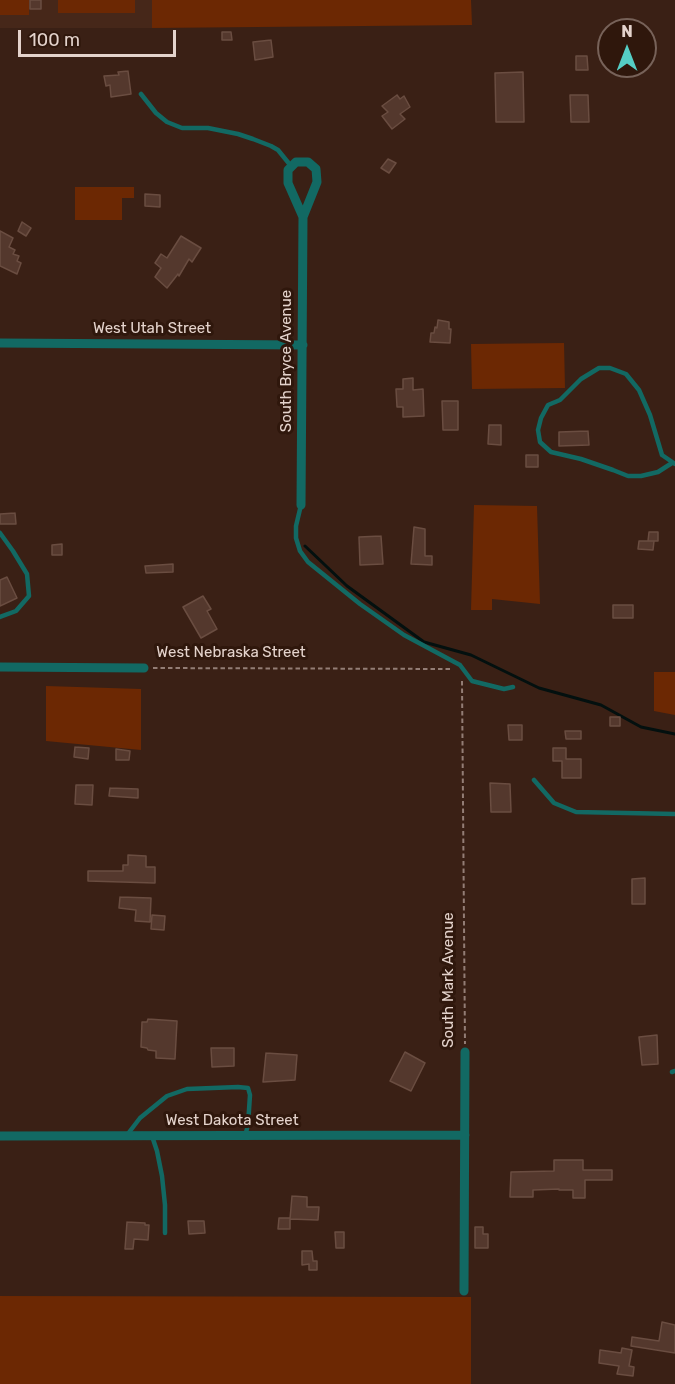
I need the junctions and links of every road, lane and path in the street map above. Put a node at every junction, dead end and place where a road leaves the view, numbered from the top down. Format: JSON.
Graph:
{"nodes":[{"id":1,"x":141,"y":94,"type":"dead end"},
{"id":2,"x":291,"y":166,"type":"junction"},
{"id":3,"x":303,"y":217,"type":"junction"},
{"id":4,"x":0,"y":343,"type":"edge"},
{"id":5,"x":303,"y":345,"type":"junction"},
{"id":6,"x":673,"y":464,"type":"edge"},
{"id":7,"x":302,"y":505,"type":"joint"},
{"id":8,"x":0,"y":533,"type":"edge"},
{"id":9,"x":0,"y":617,"type":"edge"},
{"id":10,"x":0,"y":667,"type":"edge"},
{"id":11,"x":144,"y":668,"type":"joint"},
{"id":12,"x":462,"y":669,"type":"junction"},
{"id":13,"x":513,"y":687,"type":"dead end"},
{"id":14,"x":534,"y":780,"type":"dead end"},
{"id":15,"x":675,"y":814,"type":"edge"},
{"id":16,"x":465,"y":1052,"type":"joint"},
{"id":17,"x":465,"y":1135,"type":"junction"},
{"id":18,"x":0,"y":1136,"type":"edge"},
{"id":19,"x":127,"y":1136,"type":"junction"},
{"id":20,"x":152,"y":1136,"type":"junction"},
{"id":21,"x":245,"y":1136,"type":"junction"},
{"id":22,"x":165,"y":1233,"type":"dead end"},
{"id":23,"x":464,"y":1291,"type":"dead end"}],
"edges":[{"from":1,"to":2,"type":"lane"},
{"from":2,"to":3,"type":"street","name":"South Bryce Avenue"},
{"from":2,"to":3,"type":"street","name":"South Bryce Avenue"},
{"from":3,"to":5,"type":"street","name":"South Bryce Avenue"},
{"from":4,"to":5,"type":"street","name":"West Utah Street"},
{"from":5,"to":7,"type":"street","name":"South Bryce Avenue"},
{"from":6,"to":6,"type":"lane"},
{"from":7,"to":12,"type":"lane"},
{"from":8,"to":9,"type":"lane"},
{"from":10,"to":11,"type":"street","name":"West Nebraska Street"},
{"from":11,"to":12,"type":"path","name":"West Nebraska Street"},
{"from":12,"to":13,"type":"lane"},
{"from":12,"to":16,"type":"path","name":"South Mark Avenue"},
{"from":14,"to":15,"type":"lane"},
{"from":16,"to":17,"type":"street","name":"South Mark Avenue"},
{"from":17,"to":21,"type":"street","name":"West Dakota Street"},
{"from":17,"to":23,"type":"street","name":"South Mark Avenue"},
{"from":18,"to":19,"type":"street","name":"West Dakota Street"},
{"from":19,"to":20,"type":"street","name":"West Dakota Street"},
{"from":19,"to":21,"type":"lane"},
{"from":20,"to":21,"type":"street","name":"West Dakota Street"},
{"from":20,"to":22,"type":"lane"}]}
